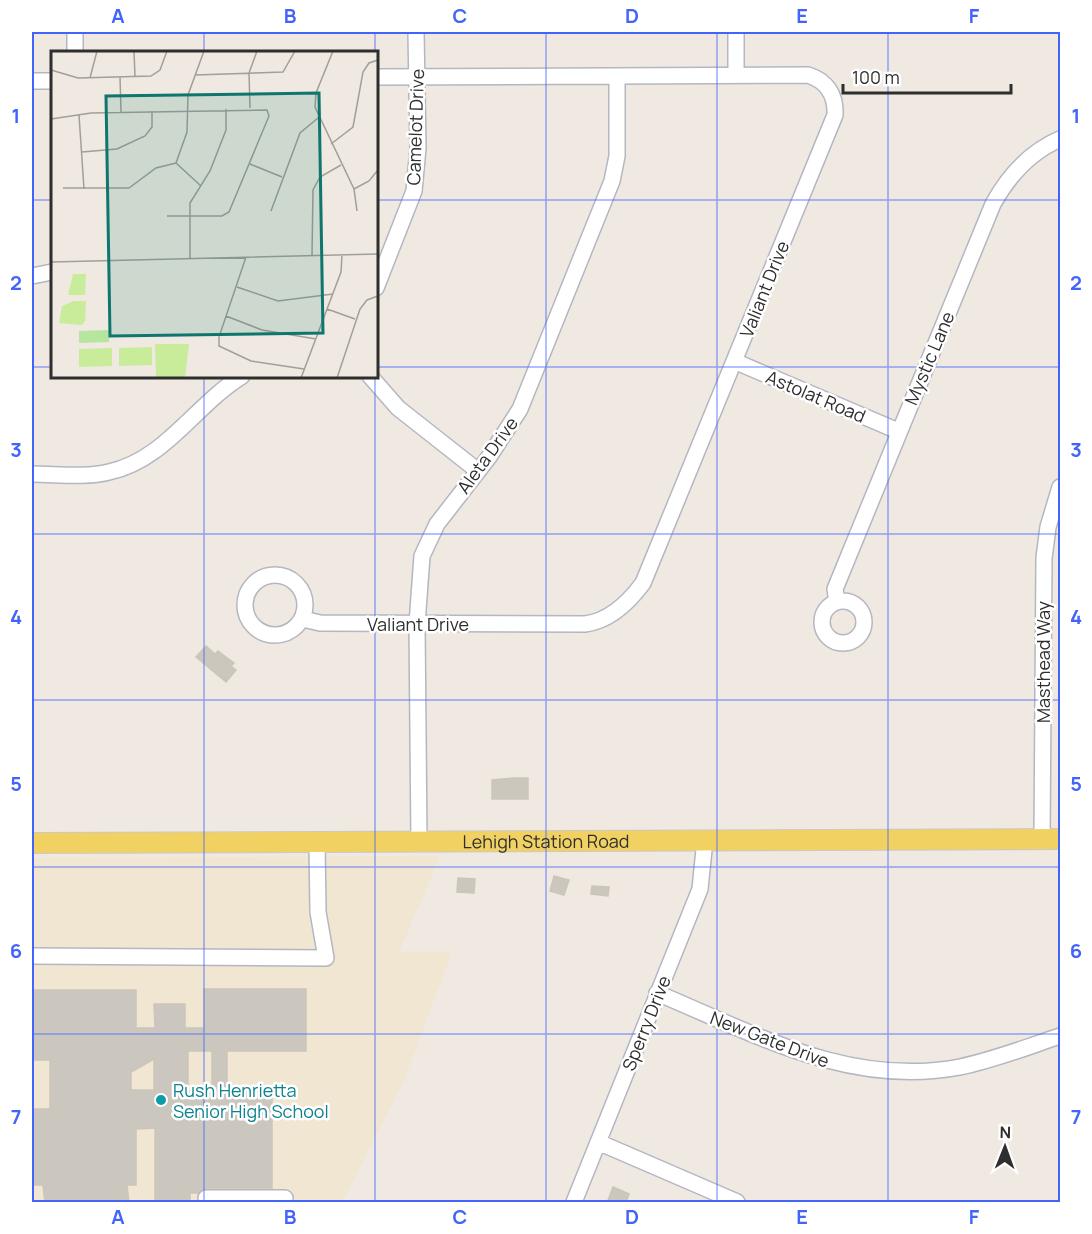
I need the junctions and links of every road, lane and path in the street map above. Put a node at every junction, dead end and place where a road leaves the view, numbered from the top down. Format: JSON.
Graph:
{"nodes":[{"id":1,"x":75,"y":32,"type":"edge"},
{"id":2,"x":416,"y":32,"type":"edge"},
{"id":3,"x":736,"y":32,"type":"edge"},
{"id":4,"x":75,"y":51,"type":"edge"},
{"id":5,"x":735,"y":74,"type":"junction"},
{"id":6,"x":417,"y":76,"type":"junction"},
{"id":7,"x":617,"y":76,"type":"junction"},
{"id":8,"x":378,"y":77,"type":"edge"},
{"id":9,"x":32,"y":81,"type":"edge"},
{"id":10,"x":51,"y":81,"type":"edge"},
{"id":11,"x":1060,"y":139,"type":"edge"},
{"id":12,"x":51,"y":272,"type":"edge"},
{"id":13,"x":32,"y":276,"type":"edge"},
{"id":14,"x":378,"y":283,"type":"edge"},
{"id":15,"x":734,"y":361,"type":"junction"},
{"id":16,"x":239,"y":378,"type":"edge"},
{"id":17,"x":372,"y":378,"type":"edge"},
{"id":18,"x":898,"y":430,"type":"junction"},
{"id":19,"x":478,"y":471,"type":"junction"},
{"id":20,"x":32,"y":474,"type":"edge"},
{"id":21,"x":1060,"y":487,"type":"edge"},
{"id":22,"x":837,"y":602,"type":"dead end"},
{"id":23,"x":303,"y":619,"type":"junction"},
{"id":24,"x":417,"y":624,"type":"junction"},
{"id":25,"x":1051,"y":839,"type":"edge"},
{"id":26,"x":705,"y":840,"type":"junction"},
{"id":27,"x":418,"y":842,"type":"junction"},
{"id":28,"x":32,"y":843,"type":"edge"},
{"id":29,"x":317,"y":843,"type":"junction"},
{"id":30,"x":32,"y":956,"type":"edge"},
{"id":31,"x":657,"y":993,"type":"junction"},
{"id":32,"x":1060,"y":1035,"type":"edge"},
{"id":33,"x":598,"y":1142,"type":"junction"},
{"id":34,"x":206,"y":1198,"type":"dead end"},
{"id":35,"x":285,"y":1201,"type":"edge"},
{"id":36,"x":574,"y":1203,"type":"edge"},
{"id":37,"x":737,"y":1203,"type":"edge"}],
"edges":[{"from":1,"to":4,"type":"street"},
{"from":2,"to":6,"type":"street","name":"Camelot Drive"},
{"from":3,"to":5,"type":"street"},
{"from":5,"to":7,"type":"street","name":"Valiant Drive"},
{"from":5,"to":15,"type":"street","name":"Valiant Drive"},
{"from":6,"to":7,"type":"street","name":"Valiant Drive"},
{"from":6,"to":8,"type":"street","name":"Valiant Drive"},
{"from":6,"to":14,"type":"street","name":"Camelot Drive"},
{"from":7,"to":19,"type":"street","name":"Aleta Drive"},
{"from":9,"to":10,"type":"street"},
{"from":11,"to":18,"type":"street","name":"Mystic Lane"},
{"from":12,"to":13,"type":"street"},
{"from":15,"to":18,"type":"street","name":"Astolat Road"},
{"from":15,"to":24,"type":"street","name":"Valiant Drive"},
{"from":16,"to":20,"type":"street"},
{"from":17,"to":19,"type":"street"},
{"from":18,"to":22,"type":"street","name":"Mystic Lane"},
{"from":19,"to":24,"type":"street","name":"Aleta Drive"},
{"from":21,"to":25,"type":"street","name":"Masthead Way"},
{"from":23,"to":23,"type":"street"},
{"from":23,"to":24,"type":"street","name":"Valiant Drive"},
{"from":24,"to":27,"type":"street","name":"Aleta Drive"},
{"from":25,"to":26,"type":"main road","name":"Lehigh Station Road"},
{"from":26,"to":27,"type":"main road","name":"Lehigh Station Road"},
{"from":26,"to":31,"type":"street","name":"Sperry Drive"},
{"from":27,"to":29,"type":"main road","name":"Lehigh Station Road"},
{"from":28,"to":29,"type":"main road","name":"Lehigh Station Road"},
{"from":29,"to":30,"type":"street"},
{"from":31,"to":32,"type":"street","name":"New Gate Drive"},
{"from":31,"to":33,"type":"street","name":"Sperry Drive"},
{"from":33,"to":36,"type":"street","name":"Sperry Drive"},
{"from":33,"to":37,"type":"street"},
{"from":34,"to":35,"type":"street"}]}
